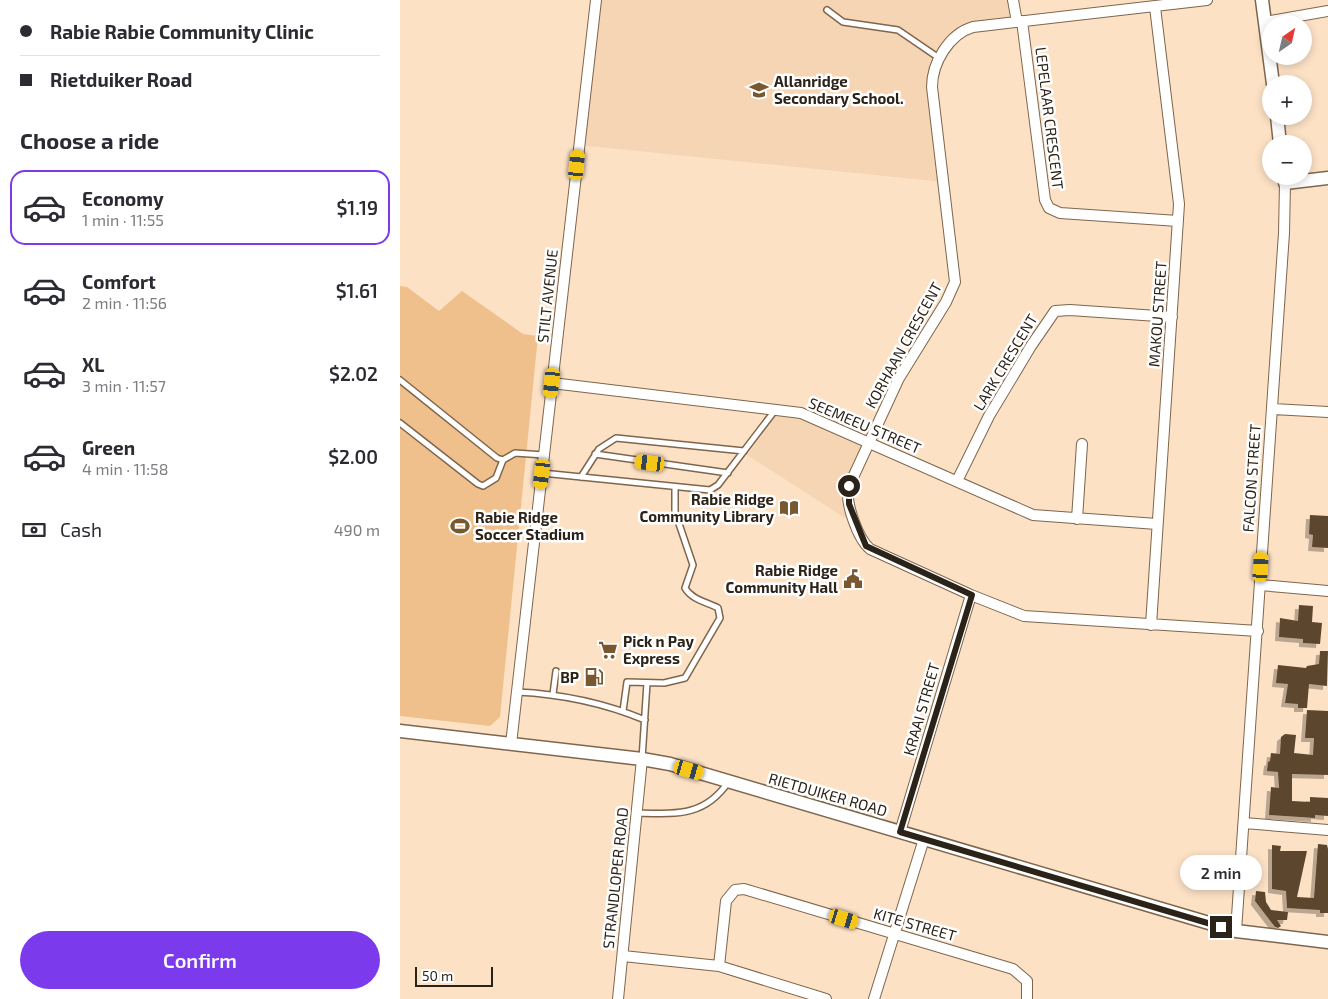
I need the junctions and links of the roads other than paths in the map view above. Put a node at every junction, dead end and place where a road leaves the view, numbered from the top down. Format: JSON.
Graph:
{"nodes":[{"id":1,"x":596,"y":0,"type":"edge"},
{"id":2,"x":1013,"y":0,"type":"edge"},
{"id":3,"x":1208,"y":0,"type":"edge"},
{"id":4,"x":1262,"y":0,"type":"edge"},
{"id":5,"x":1154,"y":7,"type":"junction"},
{"id":6,"x":827,"y":10,"type":"dead end"},
{"id":7,"x":1328,"y":12,"type":"edge"},
{"id":8,"x":1264,"y":15,"type":"edge"},
{"id":9,"x":1309,"y":15,"type":"edge"},
{"id":10,"x":1019,"y":21,"type":"junction"},
{"id":11,"x":939,"y":58,"type":"junction"},
{"id":12,"x":1328,"y":178,"type":"edge"},
{"id":13,"x":1312,"y":179,"type":"edge"},
{"id":14,"x":1284,"y":185,"type":"edge"},
{"id":15,"x":1178,"y":221,"type":"junction"},
{"id":16,"x":1172,"y":316,"type":"junction"},
{"id":17,"x":400,"y":380,"type":"edge"},
{"id":18,"x":552,"y":383,"type":"junction"},
{"id":19,"x":776,"y":409,"type":"junction"},
{"id":20,"x":1273,"y":409,"type":"junction"},
{"id":21,"x":1328,"y":412,"type":"edge"},
{"id":22,"x":400,"y":423,"type":"edge"},
{"id":23,"x":868,"y":442,"type":"junction"},
{"id":24,"x":1082,"y":444,"type":"dead end"},
{"id":25,"x":744,"y":451,"type":"junction"},
{"id":26,"x":595,"y":454,"type":"junction"},
{"id":27,"x":544,"y":455,"type":"junction"},
{"id":28,"x":503,"y":460,"type":"junction"},
{"id":29,"x":728,"y":473,"type":"junction"},
{"id":30,"x":542,"y":474,"type":"junction"},
{"id":31,"x":580,"y":478,"type":"junction"},
{"id":32,"x":957,"y":481,"type":"junction"},
{"id":33,"x":675,"y":487,"type":"junction"},
{"id":34,"x":1077,"y":519,"type":"junction"},
{"id":35,"x":1157,"y":524,"type":"junction"},
{"id":36,"x":1260,"y":585,"type":"junction"},
{"id":37,"x":1328,"y":591,"type":"edge"},
{"id":38,"x":972,"y":595,"type":"junction"},
{"id":39,"x":1151,"y":625,"type":"junction"},
{"id":40,"x":1258,"y":631,"type":"junction"},
{"id":41,"x":556,"y":671,"type":"dead end"},
{"id":42,"x":647,"y":683,"type":"junction"},
{"id":43,"x":516,"y":692,"type":"junction"},
{"id":44,"x":553,"y":694,"type":"junction"},
{"id":45,"x":623,"y":711,"type":"junction"},
{"id":46,"x":645,"y":720,"type":"junction"},
{"id":47,"x":400,"y":731,"type":"edge"},
{"id":48,"x":511,"y":744,"type":"junction"},
{"id":49,"x":642,"y":759,"type":"junction"},
{"id":50,"x":729,"y":781,"type":"junction"},
{"id":51,"x":637,"y":813,"type":"junction"},
{"id":52,"x":1244,"y":823,"type":"junction"},
{"id":53,"x":1328,"y":830,"type":"edge"},
{"id":54,"x":900,"y":832,"type":"junction"},
{"id":55,"x":924,"y":839,"type":"junction"},
{"id":56,"x":1236,"y":931,"type":"junction"},
{"id":57,"x":895,"y":933,"type":"junction"},
{"id":58,"x":1328,"y":942,"type":"edge"},
{"id":59,"x":623,"y":956,"type":"junction"},
{"id":60,"x":719,"y":966,"type":"junction"},
{"id":61,"x":618,"y":999,"type":"edge"},
{"id":62,"x":826,"y":999,"type":"edge"},
{"id":63,"x":874,"y":999,"type":"edge"},
{"id":64,"x":1027,"y":999,"type":"edge"}],
"edges":[{"from":1,"to":18,"type":"street","name":"STILT AVENUE"},
{"from":2,"to":10,"type":"street"},
{"from":3,"to":5,"type":"street","name":"KORHAAN CRESCENT"},
{"from":4,"to":8,"type":"street"},
{"from":5,"to":10,"type":"street","name":"KORHAAN CRESCENT"},
{"from":5,"to":15,"type":"street","name":"MAKOU STREET"},
{"from":6,"to":11,"type":"lane"},
{"from":7,"to":9,"type":"street"},
{"from":10,"to":11,"type":"street","name":"KORHAAN CRESCENT"},
{"from":10,"to":15,"type":"street","name":"LEPELAAR CRESCENT"},
{"from":11,"to":23,"type":"street","name":"KORHAAN CRESCENT"},
{"from":12,"to":13,"type":"street"},
{"from":14,"to":20,"type":"street","name":"FALCON STREET"},
{"from":15,"to":16,"type":"street","name":"MAKOU STREET"},
{"from":16,"to":32,"type":"street","name":"LARK CRESCENT"},
{"from":16,"to":35,"type":"street","name":"MAKOU STREET"},
{"from":17,"to":28,"type":"lane"},
{"from":18,"to":19,"type":"street","name":"SEEMEEU STREET"},
{"from":18,"to":27,"type":"street","name":"STILT AVENUE"},
{"from":19,"to":23,"type":"street","name":"SEEMEEU STREET"},
{"from":19,"to":25,"type":"lane"},
{"from":20,"to":21,"type":"street"},
{"from":20,"to":36,"type":"street","name":"FALCON STREET"},
{"from":22,"to":28,"type":"lane"},
{"from":23,"to":32,"type":"street","name":"SEEMEEU STREET"},
{"from":23,"to":38,"type":"street","name":"KORHAAN CRESCENT"},
{"from":24,"to":34,"type":"street"},
{"from":25,"to":26,"type":"lane"},
{"from":25,"to":29,"type":"lane"},
{"from":26,"to":29,"type":"lane"},
{"from":26,"to":31,"type":"lane"},
{"from":27,"to":28,"type":"lane"},
{"from":27,"to":30,"type":"street","name":"STILT AVENUE"},
{"from":29,"to":33,"type":"lane"},
{"from":30,"to":31,"type":"lane"},
{"from":30,"to":43,"type":"street","name":"STILT AVENUE"},
{"from":31,"to":33,"type":"lane"},
{"from":32,"to":34,"type":"street","name":"SEEMEEU STREET"},
{"from":33,"to":42,"type":"lane"},
{"from":34,"to":35,"type":"street","name":"SEEMEEU STREET"},
{"from":35,"to":39,"type":"street","name":"MAKOU STREET"},
{"from":36,"to":37,"type":"street"},
{"from":36,"to":40,"type":"street","name":"FALCON STREET"},
{"from":38,"to":39,"type":"street","name":"KORHAAN CRESCENT"},
{"from":38,"to":54,"type":"street","name":"KRAAI STREET"},
{"from":39,"to":40,"type":"street","name":"KORHAAN CRESCENT"},
{"from":40,"to":52,"type":"street","name":"FALCON STREET"},
{"from":41,"to":44,"type":"lane"},
{"from":42,"to":45,"type":"lane"},
{"from":42,"to":46,"type":"lane"},
{"from":43,"to":44,"type":"lane"},
{"from":43,"to":48,"type":"street","name":"STILT AVENUE"},
{"from":44,"to":45,"type":"lane"},
{"from":45,"to":46,"type":"lane"},
{"from":46,"to":49,"type":"lane"},
{"from":47,"to":48,"type":"street","name":"RIETDUIKER ROAD"},
{"from":48,"to":49,"type":"street","name":"RIETDUIKER ROAD"},
{"from":49,"to":50,"type":"street","name":"RIETDUIKER ROAD"},
{"from":49,"to":51,"type":"street","name":"STRANDLOPER ROAD"},
{"from":50,"to":51,"type":"lane"},
{"from":50,"to":54,"type":"street","name":"RIETDUIKER ROAD"},
{"from":51,"to":59,"type":"street","name":"STRANDLOPER ROAD"},
{"from":52,"to":53,"type":"street"},
{"from":52,"to":56,"type":"street","name":"FALCON STREET"},
{"from":54,"to":55,"type":"street","name":"RIETDUIKER ROAD"},
{"from":55,"to":56,"type":"street","name":"RIETDUIKER ROAD"},
{"from":55,"to":57,"type":"street"},
{"from":56,"to":58,"type":"street","name":"RIETDUIKER ROAD"},
{"from":57,"to":60,"type":"street","name":"KITE STREET"},
{"from":57,"to":63,"type":"street"},
{"from":57,"to":64,"type":"street","name":"KITE STREET"},
{"from":59,"to":60,"type":"street"},
{"from":59,"to":61,"type":"street","name":"STRANDLOPER ROAD"},
{"from":60,"to":62,"type":"street"}]}
